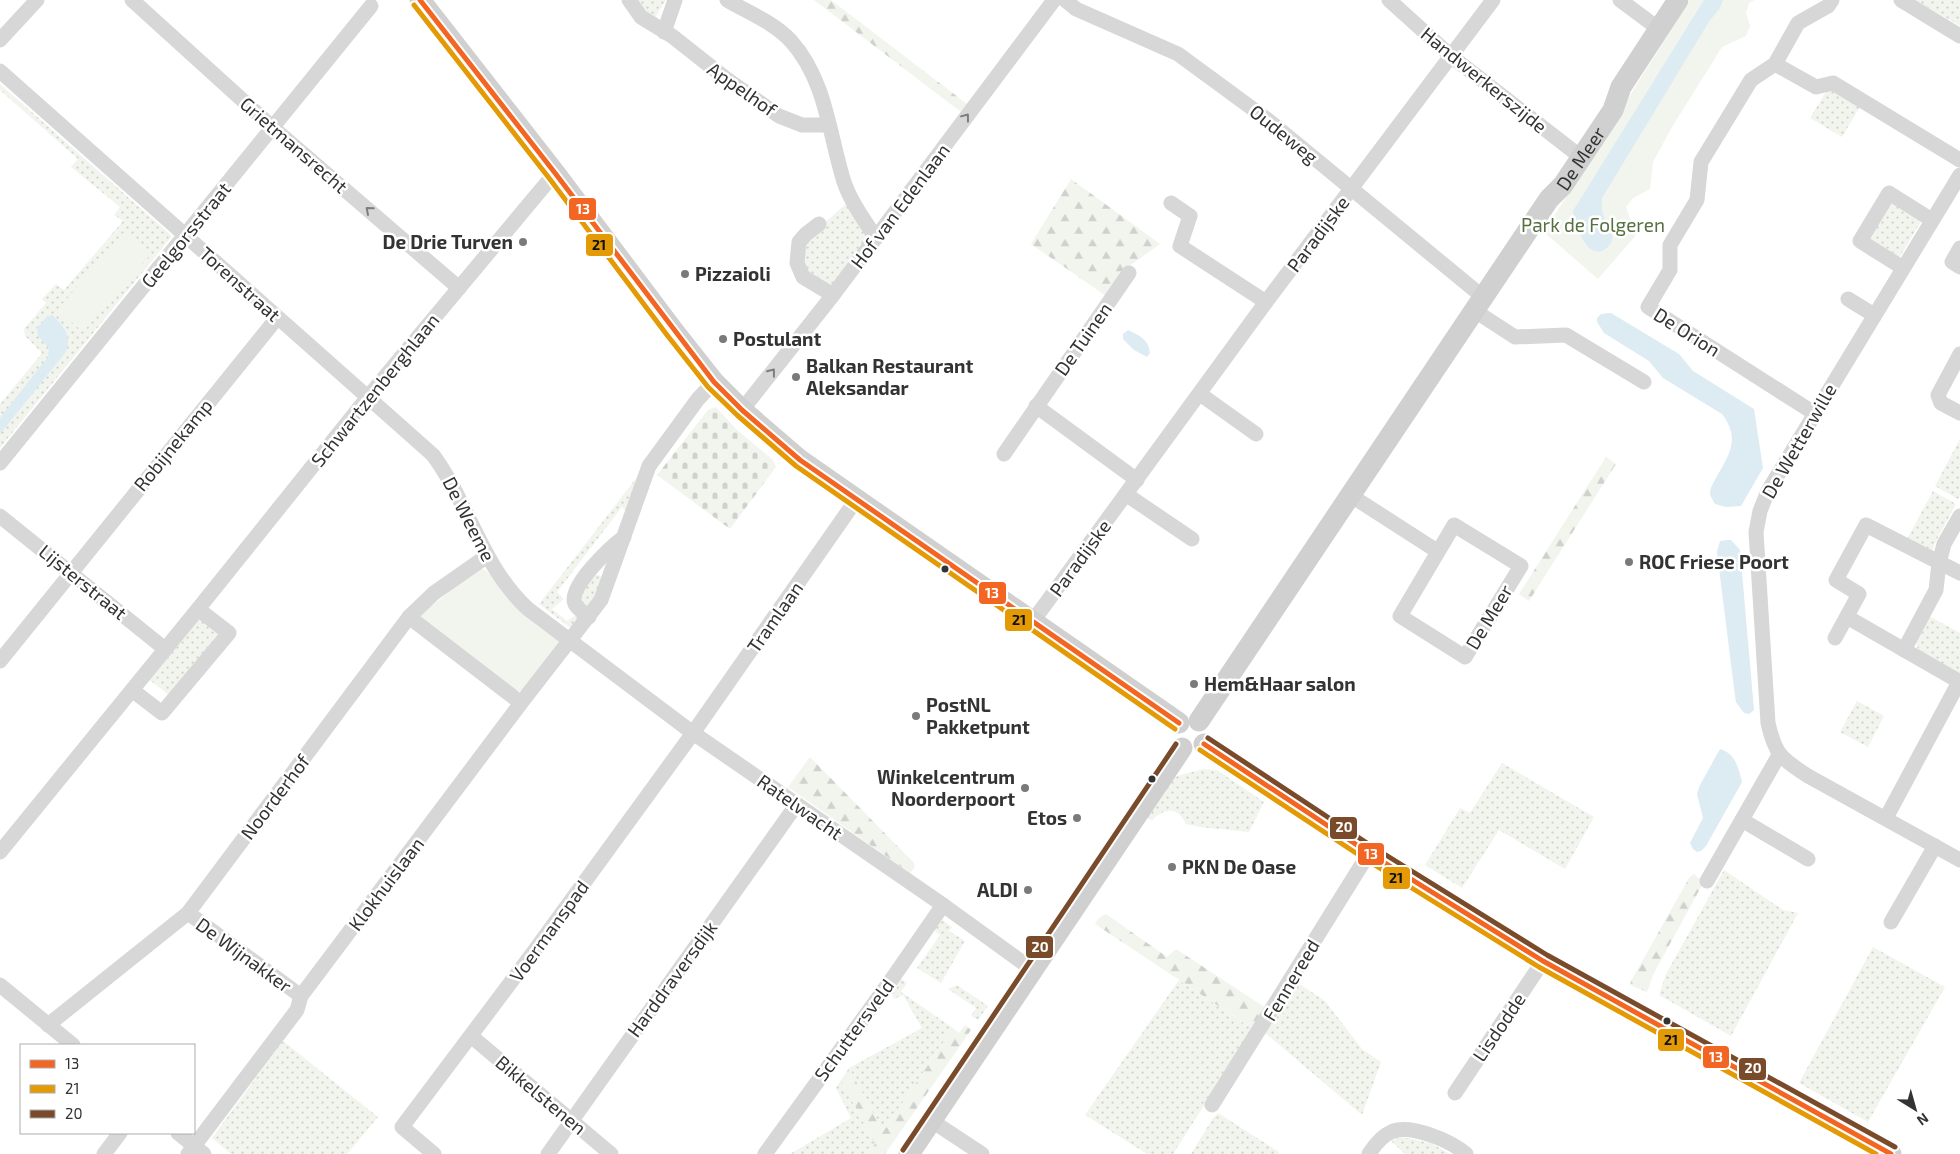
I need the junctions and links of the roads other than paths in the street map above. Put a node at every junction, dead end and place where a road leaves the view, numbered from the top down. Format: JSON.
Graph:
{"nodes":[{"id":1,"x":37,"y":0,"type":"edge"},
{"id":2,"x":132,"y":0,"type":"edge"},
{"id":3,"x":420,"y":0,"type":"edge"},
{"id":4,"x":629,"y":0,"type":"edge"},
{"id":5,"x":675,"y":0,"type":"edge"},
{"id":6,"x":727,"y":0,"type":"edge"},
{"id":7,"x":1054,"y":0,"type":"edge"},
{"id":8,"x":1066,"y":0,"type":"edge"},
{"id":9,"x":1389,"y":0,"type":"edge"},
{"id":10,"x":1493,"y":0,"type":"edge"},
{"id":11,"x":1620,"y":0,"type":"edge"},
{"id":12,"x":1678,"y":0,"type":"edge"},
{"id":13,"x":1832,"y":0,"type":"edge"},
{"id":14,"x":1901,"y":0,"type":"edge"},
{"id":15,"x":371,"y":6,"type":"dead end"},
{"id":16,"x":1659,"y":28,"type":"junction"},
{"id":17,"x":664,"y":32,"type":"junction"},
{"id":18,"x":1960,"y":36,"type":"edge"},
{"id":19,"x":0,"y":40,"type":"edge"},
{"id":20,"x":1450,"y":56,"type":"junction"},
{"id":21,"x":1775,"y":64,"type":"junction"},
{"id":22,"x":0,"y":71,"type":"edge"},
{"id":23,"x":829,"y":125,"type":"junction"},
{"id":24,"x":272,"y":127,"type":"junction"},
{"id":25,"x":1582,"y":158,"type":"junction"},
{"id":26,"x":1960,"y":160,"type":"edge"},
{"id":27,"x":555,"y":173,"type":"junction"},
{"id":28,"x":1960,"y":175,"type":"edge"},
{"id":29,"x":1352,"y":189,"type":"junction"},
{"id":30,"x":1171,"y":203,"type":"dead end"},
{"id":31,"x":1932,"y":220,"type":"junction"},
{"id":32,"x":819,"y":224,"type":"dead end"},
{"id":33,"x":185,"y":235,"type":"junction"},
{"id":34,"x":876,"y":238,"type":"junction"},
{"id":35,"x":1960,"y":248,"type":"edge"},
{"id":36,"x":1960,"y":267,"type":"edge"},
{"id":37,"x":1903,"y":268,"type":"junction"},
{"id":38,"x":1129,"y":273,"type":"dead end"},
{"id":39,"x":459,"y":288,"type":"junction"},
{"id":40,"x":833,"y":295,"type":"junction"},
{"id":41,"x":1848,"y":299,"type":"dead end"},
{"id":42,"x":1266,"y":302,"type":"junction"},
{"id":43,"x":1479,"y":304,"type":"junction"},
{"id":44,"x":1874,"y":315,"type":"junction"},
{"id":45,"x":277,"y":318,"type":"junction"},
{"id":46,"x":1960,"y":354,"type":"edge"},
{"id":47,"x":714,"y":382,"type":"junction"},
{"id":48,"x":1644,"y":382,"type":"dead end"},
{"id":49,"x":1200,"y":394,"type":"junction"},
{"id":50,"x":368,"y":397,"type":"junction"},
{"id":51,"x":1036,"y":406,"type":"junction"},
{"id":52,"x":742,"y":410,"type":"junction"},
{"id":53,"x":1814,"y":413,"type":"junction"},
{"id":54,"x":1960,"y":413,"type":"edge"},
{"id":55,"x":1256,"y":434,"type":"dead end"},
{"id":56,"x":1004,"y":454,"type":"dead end"},
{"id":57,"x":0,"y":463,"type":"edge"},
{"id":58,"x":1137,"y":480,"type":"junction"},
{"id":59,"x":1127,"y":495,"type":"junction"},
{"id":60,"x":1350,"y":495,"type":"junction"},
{"id":61,"x":856,"y":500,"type":"junction"},
{"id":62,"x":0,"y":516,"type":"edge"},
{"id":63,"x":1960,"y":516,"type":"edge"},
{"id":64,"x":625,"y":536,"type":"junction"},
{"id":65,"x":1192,"y":539,"type":"dead end"},
{"id":66,"x":1437,"y":552,"type":"junction"},
{"id":67,"x":487,"y":556,"type":"junction"},
{"id":68,"x":1939,"y":563,"type":"junction"},
{"id":69,"x":70,"y":572,"type":"junction"},
{"id":70,"x":1960,"y":573,"type":"edge"},
{"id":71,"x":198,"y":609,"type":"junction"},
{"id":72,"x":409,"y":617,"type":"junction"},
{"id":73,"x":589,"y":617,"type":"junction"},
{"id":74,"x":1847,"y":617,"type":"junction"},
{"id":75,"x":1033,"y":621,"type":"junction"},
{"id":76,"x":1835,"y":638,"type":"dead end"},
{"id":77,"x":570,"y":639,"type":"junction"},
{"id":78,"x":166,"y":648,"type":"junction"},
{"id":79,"x":1904,"y":650,"type":"junction"},
{"id":80,"x":0,"y":661,"type":"edge"},
{"id":81,"x":1960,"y":682,"type":"edge"},
{"id":82,"x":132,"y":690,"type":"junction"},
{"id":83,"x":521,"y":703,"type":"junction"},
{"id":84,"x":1189,"y":722,"type":"junction"},
{"id":85,"x":694,"y":733,"type":"junction"},
{"id":86,"x":1204,"y":744,"type":"junction"},
{"id":87,"x":1182,"y":748,"type":"junction"},
{"id":88,"x":1780,"y":755,"type":"junction"},
{"id":89,"x":797,"y":804,"type":"junction"},
{"id":90,"x":1886,"y":818,"type":"junction"},
{"id":91,"x":1742,"y":820,"type":"junction"},
{"id":92,"x":1935,"y":846,"type":"junction"},
{"id":93,"x":0,"y":852,"type":"edge"},
{"id":94,"x":1369,"y":853,"type":"junction"},
{"id":95,"x":1808,"y":858,"type":"dead end"},
{"id":96,"x":1960,"y":860,"type":"edge"},
{"id":97,"x":1707,"y":882,"type":"dead end"},
{"id":98,"x":943,"y":905,"type":"junction"},
{"id":99,"x":188,"y":913,"type":"junction"},
{"id":100,"x":1891,"y":922,"type":"dead end"},
{"id":101,"x":1544,"y":961,"type":"junction"},
{"id":102,"x":1033,"y":970,"type":"junction"},
{"id":103,"x":0,"y":985,"type":"edge"},
{"id":104,"x":301,"y":996,"type":"junction"},
{"id":105,"x":48,"y":1025,"type":"junction"},
{"id":106,"x":471,"y":1036,"type":"junction"},
{"id":107,"x":72,"y":1044,"type":"edge"},
{"id":108,"x":1455,"y":1093,"type":"dead end"},
{"id":109,"x":1212,"y":1105,"type":"dead end"},
{"id":110,"x":571,"y":1120,"type":"junction"},
{"id":111,"x":932,"y":1121,"type":"junction"},
{"id":112,"x":119,"y":1134,"type":"edge"},
{"id":113,"x":179,"y":1134,"type":"edge"},
{"id":114,"x":196,"y":1151,"type":"edge"},
{"id":115,"x":104,"y":1154,"type":"edge"},
{"id":116,"x":434,"y":1154,"type":"edge"},
{"id":117,"x":548,"y":1154,"type":"edge"},
{"id":118,"x":611,"y":1154,"type":"edge"},
{"id":119,"x":765,"y":1154,"type":"edge"},
{"id":120,"x":909,"y":1154,"type":"edge"},
{"id":121,"x":982,"y":1154,"type":"edge"},
{"id":122,"x":1369,"y":1154,"type":"edge"},
{"id":123,"x":1466,"y":1154,"type":"edge"},
{"id":124,"x":1891,"y":1154,"type":"edge"}],
"edges":[{"from":1,"to":19,"type":"street"},
{"from":2,"to":24,"type":"street","name":"Grietmansrecht"},
{"from":3,"to":27,"type":"street"},
{"from":4,"to":17,"type":"street","name":"Appelhof"},
{"from":5,"to":17,"type":"street"},
{"from":6,"to":23,"type":"street"},
{"from":34,"to":7,"type":"street","name":"Hof van Edenlaan","one_way":true},
{"from":8,"to":29,"type":"street","name":"Oudeweg"},
{"from":9,"to":20,"type":"street","name":"Handwerkerszijde"},
{"from":10,"to":20,"type":"street","name":"Paradijske"},
{"from":11,"to":16,"type":"street"},
{"from":12,"to":16,"type":"street","name":"De Meer"},
{"from":13,"to":21,"type":"street","name":"De Orion"},
{"from":14,"to":18,"type":"street"},
{"from":15,"to":24,"type":"street","name":"Geelgorsstraat"},
{"from":16,"to":25,"type":"street","name":"De Meer"},
{"from":17,"to":23,"type":"street","name":"Appelhof"},
{"from":20,"to":25,"type":"street","name":"Handwerkerszijde"},
{"from":20,"to":29,"type":"street","name":"Paradijske"},
{"from":21,"to":26,"type":"street"},
{"from":21,"to":53,"type":"street","name":"De Orion"},
{"from":22,"to":33,"type":"street","name":"Torenstraat"},
{"from":23,"to":34,"type":"street"},
{"from":24,"to":33,"type":"street","name":"Geelgorsstraat"},
{"from":39,"to":24,"type":"street","name":"Grietmansrecht","one_way":true},
{"from":25,"to":43,"type":"street","name":"De Meer"},
{"from":27,"to":39,"type":"street","name":"Schwartzenberghlaan"},
{"from":27,"to":47,"type":"street"},
{"from":28,"to":31,"type":"street","name":"De Wetterwille"},
{"from":29,"to":42,"type":"street","name":"Paradijske"},
{"from":29,"to":43,"type":"street","name":"Oudeweg"},
{"from":30,"to":42,"type":"street"},
{"from":31,"to":37,"type":"street","name":"De Wetterwille"},
{"from":31,"to":37,"type":"street"},
{"from":32,"to":40,"type":"street"},
{"from":33,"to":45,"type":"street","name":"Torenstraat"},
{"from":33,"to":57,"type":"street","name":"Geelgorsstraat"},
{"from":34,"to":40,"type":"street","name":"Hof van Edenlaan"},
{"from":35,"to":36,"type":"street"},
{"from":37,"to":44,"type":"street","name":"De Wetterwille"},
{"from":38,"to":51,"type":"street","name":"De Tuinen"},
{"from":39,"to":50,"type":"street","name":"Schwartzenberghlaan"},
{"from":52,"to":40,"type":"street","name":"Hof van Edenlaan","one_way":true},
{"from":41,"to":44,"type":"street"},
{"from":42,"to":49,"type":"street","name":"Paradijske"},
{"from":43,"to":48,"type":"street"},
{"from":43,"to":60,"type":"street","name":"De Meer"},
{"from":44,"to":53,"type":"street","name":"De Wetterwille"},
{"from":45,"to":50,"type":"street","name":"Torenstraat"},
{"from":45,"to":69,"type":"street","name":"Robijnekamp"},
{"from":46,"to":54,"type":"street"},
{"from":47,"to":52,"type":"street"},
{"from":47,"to":64,"type":"street","name":"Klokhuislaan"},
{"from":49,"to":55,"type":"street"},
{"from":49,"to":58,"type":"street","name":"Paradijske"},
{"from":50,"to":67,"type":"street","name":"De Weeme"},
{"from":50,"to":71,"type":"street","name":"Schwartzenberghlaan"},
{"from":51,"to":56,"type":"street","name":"De Tuinen"},
{"from":51,"to":58,"type":"street"},
{"from":52,"to":61,"type":"street"},
{"from":53,"to":88,"type":"street","name":"De Wetterwille"},
{"from":58,"to":59,"type":"street","name":"Paradijske"},
{"from":59,"to":65,"type":"street"},
{"from":59,"to":75,"type":"street","name":"Paradijske"},
{"from":60,"to":66,"type":"street"},
{"from":60,"to":84,"type":"street","name":"De Meer"},
{"from":61,"to":75,"type":"street"},
{"from":61,"to":85,"type":"street","name":"Tramlaan"},
{"from":62,"to":69,"type":"street","name":"Lijsterstraat"},
{"from":63,"to":68,"type":"street"},
{"from":64,"to":73,"type":"street","name":"Klokhuislaan"},
{"from":64,"to":73,"type":"street"},
{"from":66,"to":66,"type":"street","name":"De Meer"},
{"from":67,"to":72,"type":"street","name":"Noorderhof"},
{"from":67,"to":77,"type":"street","name":"De Weeme"},
{"from":68,"to":70,"type":"street"},
{"from":68,"to":74,"type":"street"},
{"from":68,"to":79,"type":"street"},
{"from":69,"to":78,"type":"street","name":"Lijsterstraat"},
{"from":69,"to":80,"type":"street","name":"Robijnekamp"},
{"from":71,"to":78,"type":"street","name":"Schwartzenberghlaan"},
{"from":71,"to":82,"type":"street"},
{"from":72,"to":83,"type":"street"},
{"from":72,"to":99,"type":"street","name":"Noorderhof"},
{"from":73,"to":77,"type":"street","name":"Klokhuislaan"},
{"from":74,"to":76,"type":"street"},
{"from":74,"to":79,"type":"street"},
{"from":75,"to":84,"type":"street"},
{"from":77,"to":83,"type":"street","name":"Klokhuislaan"},
{"from":77,"to":85,"type":"street","name":"Ratelwacht"},
{"from":78,"to":82,"type":"street","name":"Schwartzenberghlaan"},
{"from":79,"to":81,"type":"street"},
{"from":81,"to":90,"type":"street"},
{"from":82,"to":93,"type":"street","name":"Schwartzenberghlaan"},
{"from":83,"to":104,"type":"street","name":"Klokhuislaan"},
{"from":84,"to":86,"type":"street"},
{"from":84,"to":87,"type":"street"},
{"from":85,"to":89,"type":"street","name":"Ratelwacht"},
{"from":85,"to":106,"type":"street","name":"Voermanspad"},
{"from":86,"to":87,"type":"street"},
{"from":86,"to":94,"type":"street"},
{"from":87,"to":102,"type":"street"},
{"from":88,"to":90,"type":"street","name":"De Wetterwille"},
{"from":88,"to":91,"type":"street"},
{"from":89,"to":98,"type":"street","name":"Ratelwacht"},
{"from":89,"to":110,"type":"street","name":"Harddraversdijk"},
{"from":90,"to":92,"type":"street","name":"De Wetterwille"},
{"from":91,"to":95,"type":"street"},
{"from":91,"to":97,"type":"street"},
{"from":92,"to":96,"type":"street","name":"De Wetterwille"},
{"from":92,"to":100,"type":"street"},
{"from":94,"to":101,"type":"street"},
{"from":94,"to":109,"type":"street","name":"Fennereed"},
{"from":98,"to":102,"type":"street","name":"Ratelwacht"},
{"from":98,"to":119,"type":"street","name":"Schuttersveld"},
{"from":99,"to":104,"type":"street","name":"De Wijnakker"},
{"from":99,"to":105,"type":"street","name":"Noorderhof"},
{"from":101,"to":108,"type":"street","name":"Lisdodde"},
{"from":101,"to":124,"type":"street"},
{"from":102,"to":111,"type":"street"},
{"from":103,"to":105,"type":"street"},
{"from":104,"to":114,"type":"street","name":"Klokhuislaan"},
{"from":105,"to":107,"type":"street"},
{"from":106,"to":110,"type":"street","name":"Bikkelstenen"},
{"from":106,"to":116,"type":"street","name":"Voermanspad"},
{"from":110,"to":117,"type":"street","name":"Harddraversdijk"},
{"from":110,"to":118,"type":"street","name":"Bikkelstenen"},
{"from":111,"to":120,"type":"street"},
{"from":111,"to":121,"type":"street"},
{"from":112,"to":115,"type":"street"},
{"from":113,"to":114,"type":"street"},
{"from":122,"to":123,"type":"street"}]}
